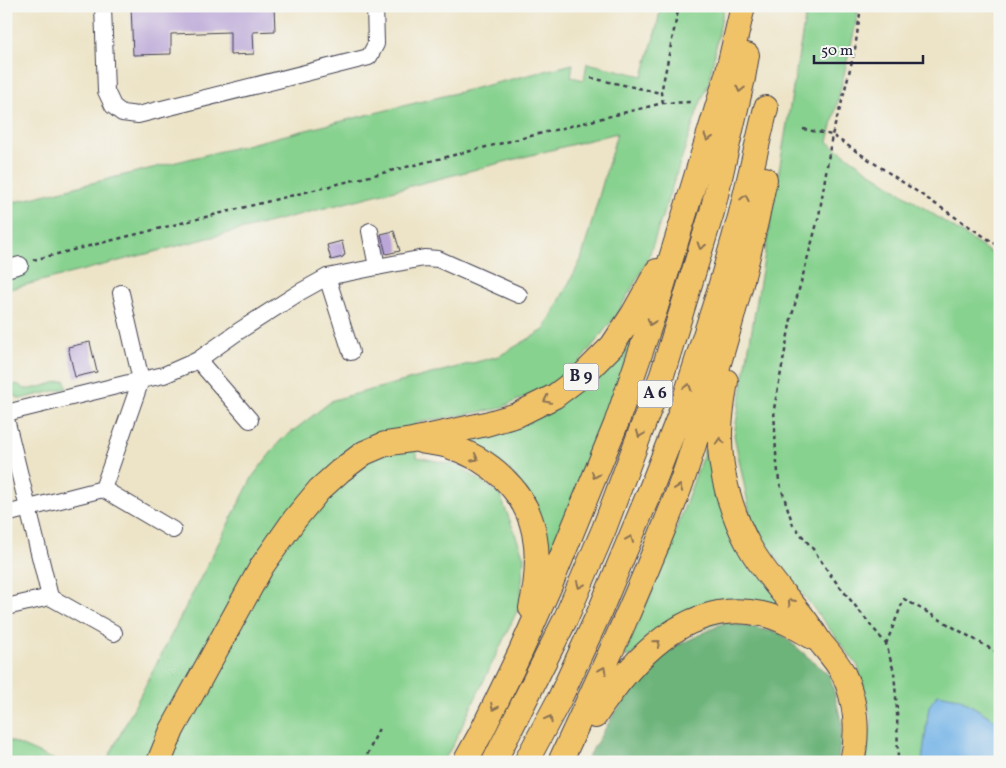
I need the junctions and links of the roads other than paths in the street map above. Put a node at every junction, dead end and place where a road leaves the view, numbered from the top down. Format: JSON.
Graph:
{"nodes":[{"id":1,"x":103,"y":6,"type":"edge"},
{"id":2,"x":375,"y":6,"type":"edge"},
{"id":3,"x":743,"y":6,"type":"edge"},
{"id":4,"x":756,"y":6,"type":"edge"},
{"id":5,"x":681,"y":226,"type":"junction"},
{"id":6,"x":370,"y":231,"type":"dead end"},
{"id":7,"x":377,"y":267,"type":"junction"},
{"id":8,"x":327,"y":277,"type":"junction"},
{"id":9,"x":121,"y":293,"type":"dead end"},
{"id":10,"x":518,"y":295,"type":"dead end"},
{"id":11,"x":732,"y":322,"type":"junction"},
{"id":12,"x":351,"y":352,"type":"dead end"},
{"id":13,"x":198,"y":360,"type":"junction"},
{"id":14,"x":141,"y":380,"type":"junction"},
{"id":15,"x":6,"y":414,"type":"edge"},
{"id":16,"x":6,"y":419,"type":"edge"},
{"id":17,"x":250,"y":420,"type":"dead end"},
{"id":18,"x":412,"y":440,"type":"junction"},
{"id":19,"x":103,"y":489,"type":"junction"},
{"id":20,"x":28,"y":508,"type":"junction"},
{"id":21,"x":6,"y":514,"type":"edge"},
{"id":22,"x":173,"y":530,"type":"dead end"},
{"id":23,"x":50,"y":597,"type":"junction"},
{"id":24,"x":6,"y":607,"type":"edge"},
{"id":25,"x":114,"y":633,"type":"dead end"},
{"id":26,"x":820,"y":642,"type":"junction"},
{"id":27,"x":520,"y":652,"type":"junction"},
{"id":28,"x":172,"y":730,"type":"junction"},
{"id":29,"x":143,"y":762,"type":"edge"},
{"id":30,"x":159,"y":762,"type":"edge"},
{"id":31,"x":465,"y":762,"type":"edge"},
{"id":32,"x":494,"y":762,"type":"edge"},
{"id":33,"x":526,"y":762,"type":"edge"},
{"id":34,"x":560,"y":762,"type":"edge"},
{"id":35,"x":852,"y":762,"type":"edge"}],
"edges":[{"from":1,"to":2,"type":"lane"},
{"from":3,"to":5,"type":"highway","one_way":true},
{"from":4,"to":32,"type":"highway","number":"A 6","one_way":true},
{"from":5,"to":18,"type":"highway","number":"B 9","one_way":true},
{"from":5,"to":27,"type":"highway","one_way":true},
{"from":6,"to":7,"type":"lane"},
{"from":7,"to":8,"type":"lane"},
{"from":7,"to":10,"type":"lane"},
{"from":8,"to":12,"type":"lane"},
{"from":8,"to":13,"type":"lane"},
{"from":9,"to":14,"type":"lane"},
{"from":26,"to":11,"type":"highway","one_way":true},
{"from":33,"to":11,"type":"highway","number":"A 6","one_way":true},
{"from":34,"to":11,"type":"highway","one_way":true},
{"from":13,"to":14,"type":"lane"},
{"from":13,"to":17,"type":"lane"},
{"from":14,"to":15,"type":"lane"},
{"from":14,"to":19,"type":"lane"},
{"from":16,"to":20,"type":"lane"},
{"from":18,"to":27,"type":"highway","one_way":true},
{"from":18,"to":28,"type":"highway"},
{"from":19,"to":20,"type":"lane"},
{"from":19,"to":22,"type":"lane"},
{"from":20,"to":21,"type":"lane"},
{"from":20,"to":23,"type":"lane"},
{"from":23,"to":24,"type":"lane"},
{"from":23,"to":25,"type":"lane"},
{"from":34,"to":26,"type":"highway","one_way":true},
{"from":26,"to":35,"type":"highway"},
{"from":27,"to":31,"type":"highway","one_way":true},
{"from":28,"to":29,"type":"highway"},
{"from":28,"to":30,"type":"highway"}]}
